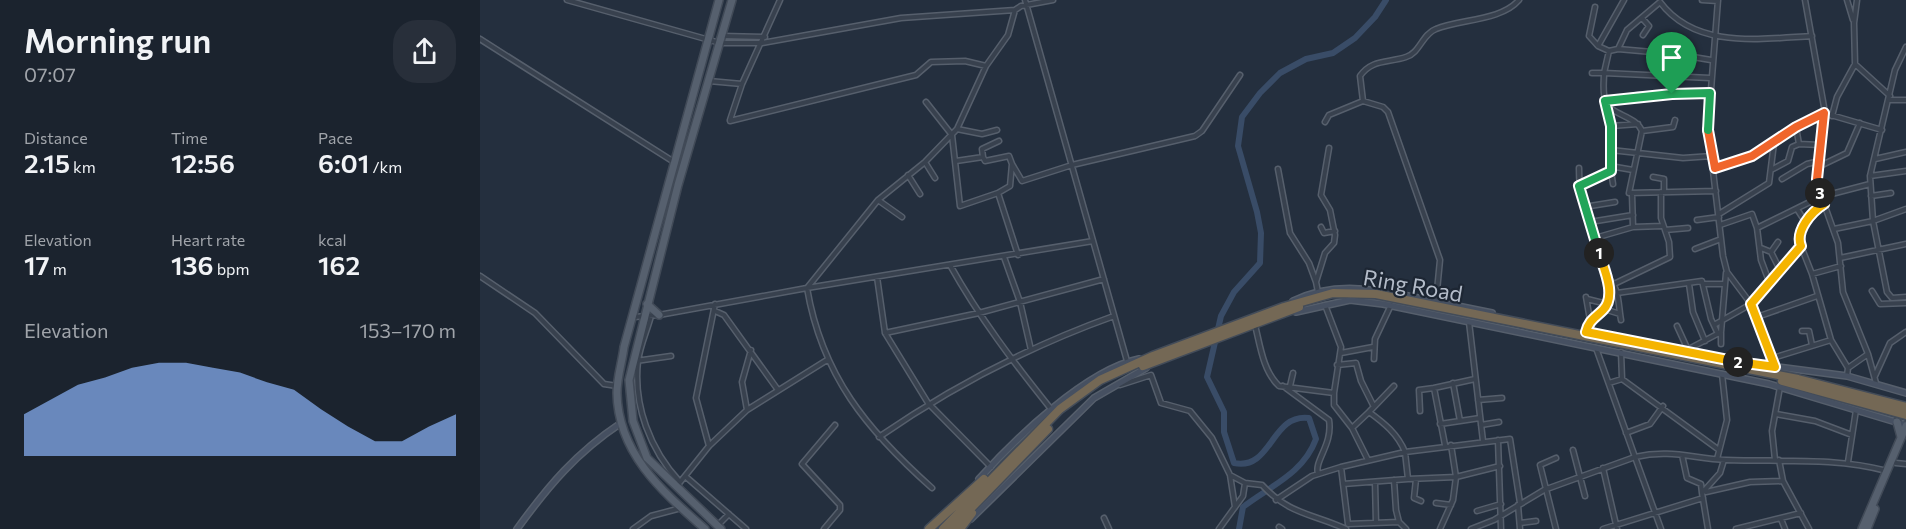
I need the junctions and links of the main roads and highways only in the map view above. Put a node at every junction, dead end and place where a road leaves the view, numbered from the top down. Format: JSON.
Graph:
{"nodes":[{"id":1,"x":719,"y":0,"type":"edge"},
{"id":2,"x":732,"y":0,"type":"edge"},
{"id":3,"x":647,"y":304,"type":"junction"},
{"id":4,"x":1285,"y":310,"type":"junction"},
{"id":5,"x":651,"y":316,"type":"junction"},
{"id":6,"x":1227,"y":332,"type":"junction"},
{"id":7,"x":1154,"y":359,"type":"junction"},
{"id":8,"x":1906,"y":407,"type":"edge"},
{"id":9,"x":1906,"y":415,"type":"edge"},
{"id":10,"x":1897,"y":422,"type":"road end"},
{"id":11,"x":1906,"y":426,"type":"edge"},
{"id":12,"x":1036,"y":433,"type":"junction"},
{"id":13,"x":1904,"y":440,"type":"edge"},
{"id":14,"x":982,"y":498,"type":"junction"},
{"id":15,"x":719,"y":527,"type":"edge"},
{"id":16,"x":962,"y":528,"type":"edge"},
{"id":17,"x":705,"y":529,"type":"edge"},
{"id":18,"x":929,"y":529,"type":"edge"},
{"id":19,"x":943,"y":529,"type":"edge"},
{"id":20,"x":951,"y":529,"type":"edge"},
{"id":21,"x":1862,"y":529,"type":"edge"},
{"id":22,"x":1867,"y":529,"type":"edge"}],
"edges":[{"from":1,"to":17,"type":"main road"},
{"from":2,"to":3,"type":"main road"},
{"from":3,"to":5,"type":"main road"},
{"from":3,"to":5,"type":"main road"},
{"from":4,"to":6,"type":"highway","name":"Ring Road"},
{"from":4,"to":6,"type":"highway","name":"Ring Road"},
{"from":4,"to":8,"type":"highway","name":"Ring Road"},
{"from":4,"to":9,"type":"highway","name":"Ring Road"},
{"from":5,"to":15,"type":"main road"},
{"from":6,"to":7,"type":"highway","name":"Ring Road"},
{"from":7,"to":12,"type":"highway","name":"Ring Road"},
{"from":7,"to":14,"type":"highway","name":"Ring Road"},
{"from":10,"to":13,"type":"main road"},
{"from":11,"to":13,"type":"main road"},
{"from":12,"to":18,"type":"highway"},
{"from":12,"to":19,"type":"highway","name":"Ring Road"},
{"from":13,"to":21,"type":"main road"},
{"from":13,"to":22,"type":"main road"},
{"from":14,"to":16,"type":"highway"},
{"from":14,"to":20,"type":"highway","name":"Ring Road"}]}
